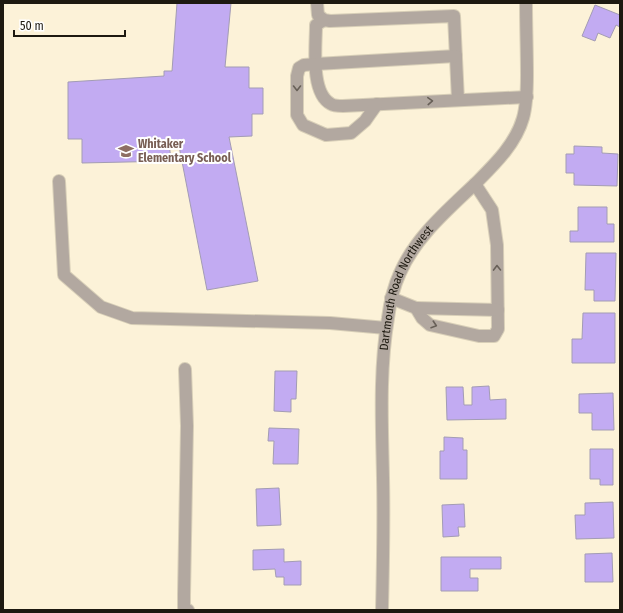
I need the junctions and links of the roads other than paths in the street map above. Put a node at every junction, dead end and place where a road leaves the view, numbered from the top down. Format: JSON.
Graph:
{"nodes":[{"id":1,"x":317,"y":3,"type":"edge"},
{"id":2,"x":526,"y":3,"type":"edge"},
{"id":3,"x":324,"y":20,"type":"junction"},
{"id":4,"x":456,"y":56,"type":"junction"},
{"id":5,"x":316,"y":64,"type":"junction"},
{"id":6,"x":527,"y":96,"type":"junction"},
{"id":7,"x":458,"y":100,"type":"junction"},
{"id":8,"x":377,"y":104,"type":"junction"},
{"id":9,"x":59,"y":181,"type":"dead end"},
{"id":10,"x":475,"y":184,"type":"junction"},
{"id":11,"x":391,"y":298,"type":"junction"},
{"id":12,"x":416,"y":308,"type":"junction"},
{"id":13,"x":498,"y":310,"type":"junction"},
{"id":14,"x":386,"y":328,"type":"junction"},
{"id":15,"x":185,"y":369,"type":"dead end"},
{"id":16,"x":188,"y":610,"type":"edge"},
{"id":17,"x":382,"y":610,"type":"edge"}],
"edges":[{"from":1,"to":3,"type":"street"},
{"from":2,"to":6,"type":"street","name":"Dartmouth Road Northwest"},
{"from":3,"to":4,"type":"street"},
{"from":3,"to":5,"type":"street"},
{"from":4,"to":5,"type":"street"},
{"from":4,"to":7,"type":"street"},
{"from":5,"to":8,"type":"street"},
{"from":5,"to":8,"type":"street","one_way":true},
{"from":6,"to":7,"type":"street"},
{"from":6,"to":10,"type":"street","name":"Dartmouth Road Northwest"},
{"from":8,"to":7,"type":"street","one_way":true},
{"from":9,"to":14,"type":"street"},
{"from":10,"to":11,"type":"street","name":"Dartmouth Road Northwest"},
{"from":13,"to":10,"type":"street","one_way":true},
{"from":11,"to":12,"type":"street"},
{"from":11,"to":14,"type":"street","name":"Dartmouth Road Northwest"},
{"from":12,"to":13,"type":"street"},
{"from":12,"to":13,"type":"street","one_way":true},
{"from":14,"to":17,"type":"street","name":"Dartmouth Road Northwest"},
{"from":15,"to":16,"type":"street"}]}
